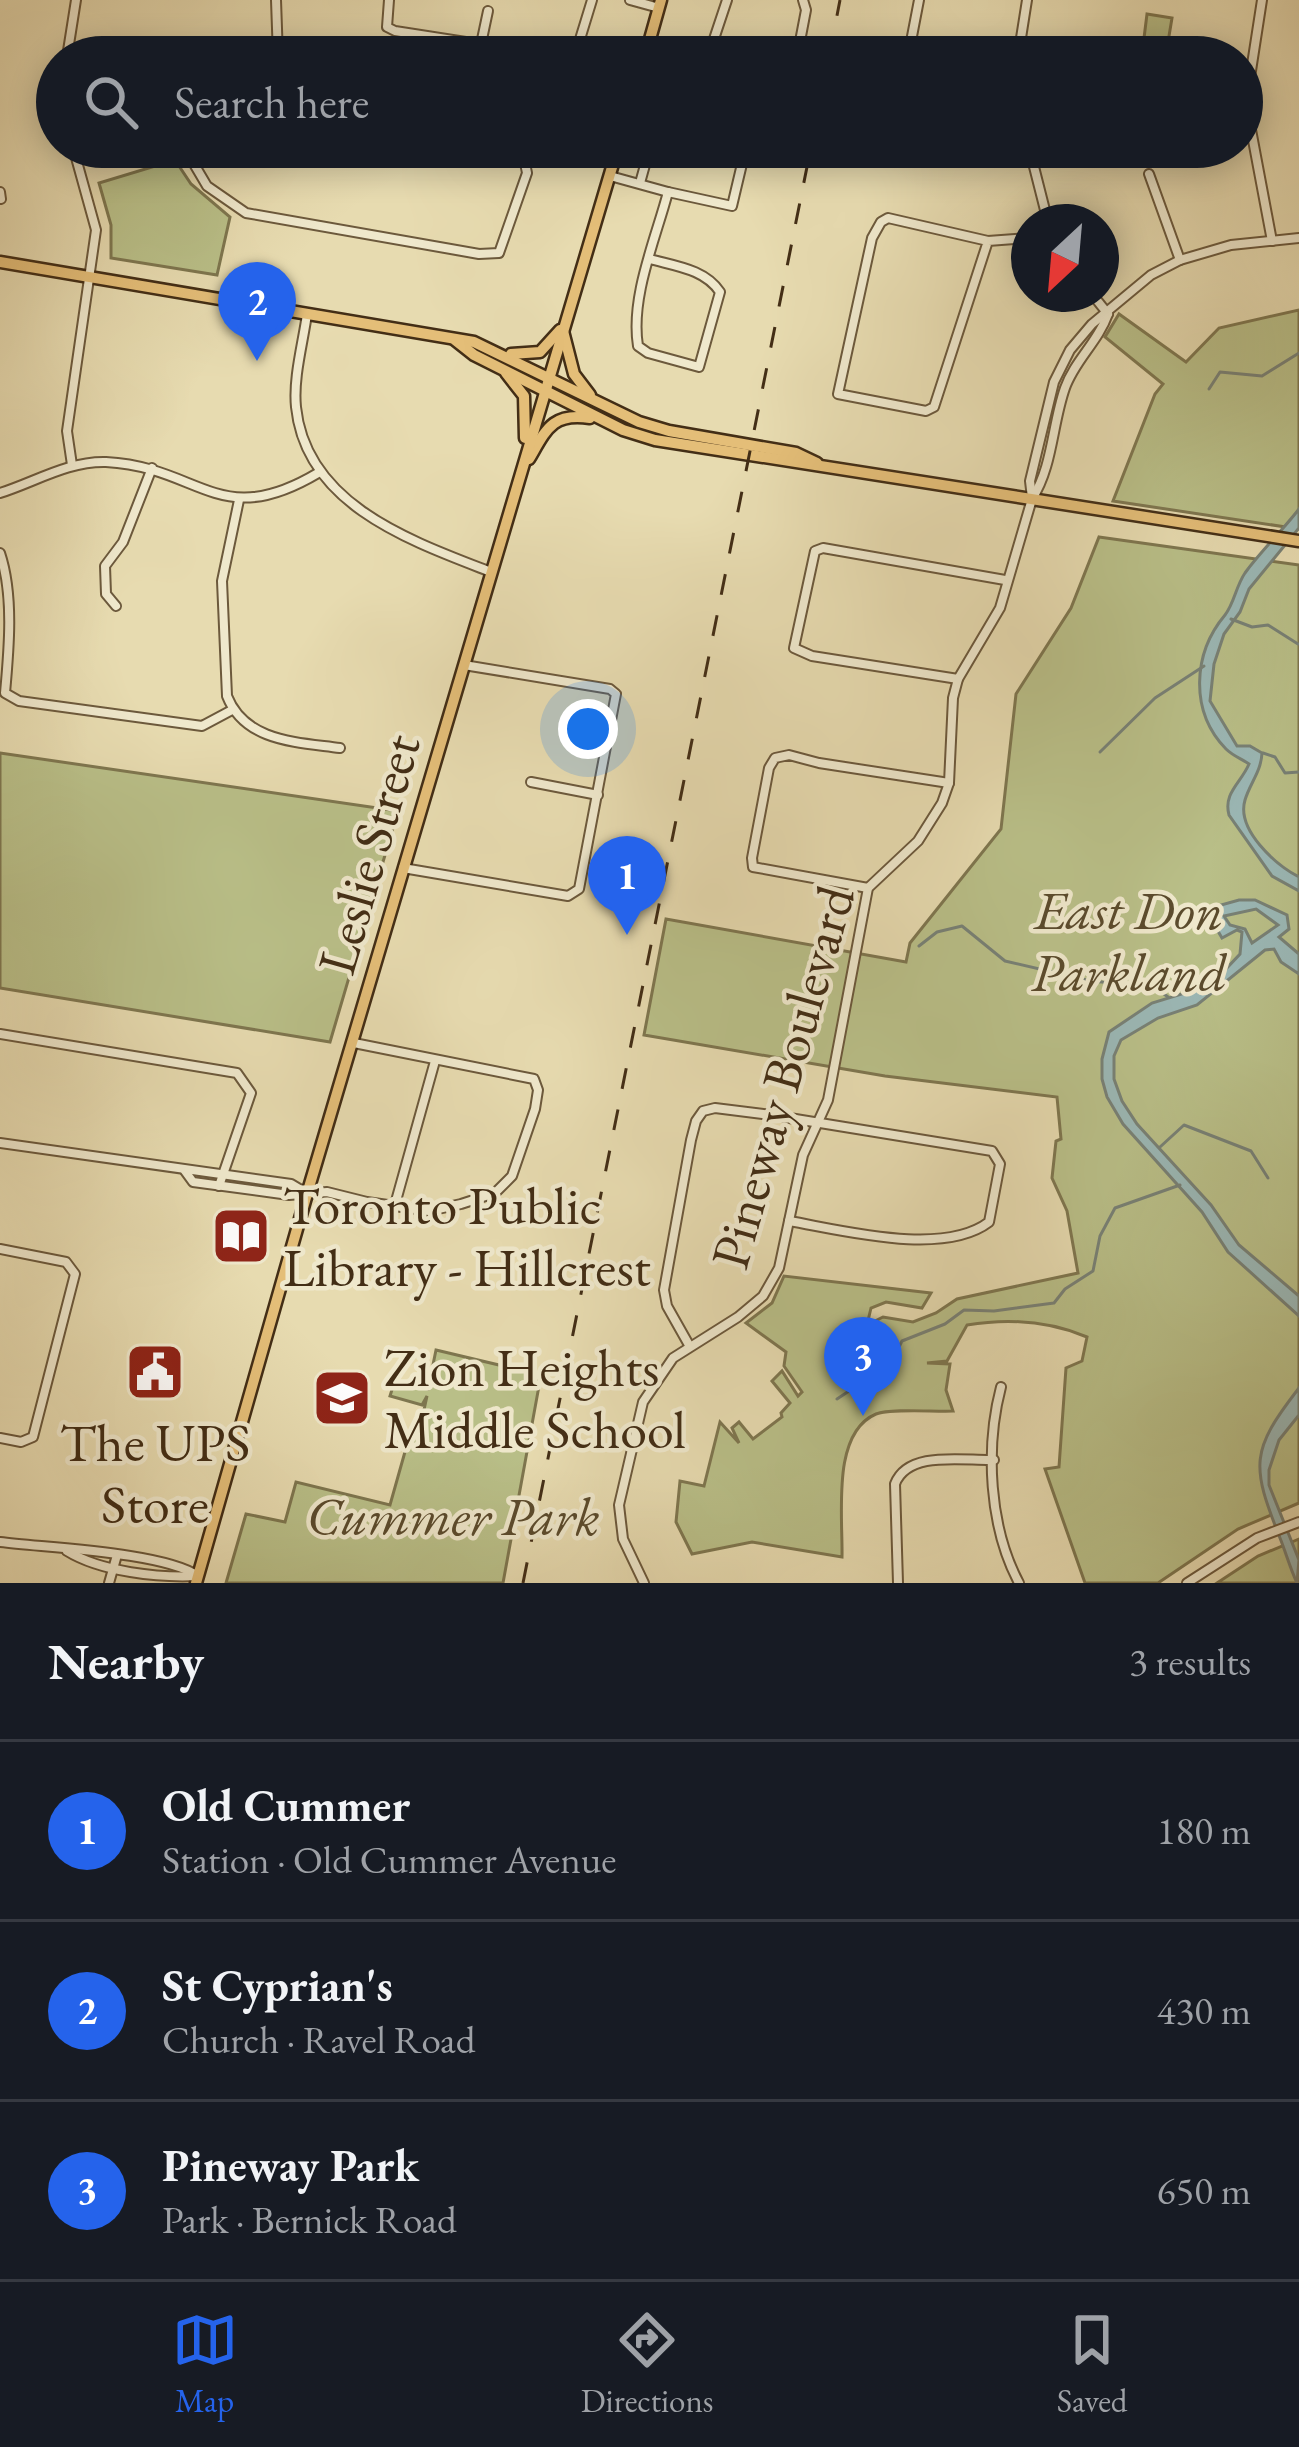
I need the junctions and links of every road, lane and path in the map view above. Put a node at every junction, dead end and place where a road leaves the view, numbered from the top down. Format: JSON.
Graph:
{"nodes":[{"id":1,"x":76,"y":0,"type":"edge"},
{"id":2,"x":276,"y":0,"type":"edge"},
{"id":3,"x":389,"y":0,"type":"edge"},
{"id":4,"x":592,"y":0,"type":"edge"},
{"id":5,"x":630,"y":0,"type":"edge"},
{"id":6,"x":727,"y":0,"type":"edge"},
{"id":7,"x":803,"y":0,"type":"edge"},
{"id":8,"x":919,"y":0,"type":"edge"},
{"id":9,"x":1028,"y":0,"type":"edge"},
{"id":10,"x":1262,"y":0,"type":"edge"},
{"id":11,"x":660,"y":4,"type":"edge"},
{"id":12,"x":488,"y":11,"type":"dead end"},
{"id":13,"x":70,"y":36,"type":"edge"},
{"id":14,"x":277,"y":36,"type":"edge"},
{"id":15,"x":437,"y":36,"type":"edge"},
{"id":16,"x":483,"y":36,"type":"edge"},
{"id":17,"x":581,"y":36,"type":"edge"},
{"id":18,"x":651,"y":36,"type":"edge"},
{"id":19,"x":715,"y":36,"type":"edge"},
{"id":20,"x":801,"y":36,"type":"edge"},
{"id":21,"x":912,"y":36,"type":"edge"},
{"id":22,"x":1022,"y":36,"type":"edge"},
{"id":23,"x":1256,"y":36,"type":"edge"},
{"id":24,"x":79,"y":168,"type":"edge"},
{"id":25,"x":196,"y":168,"type":"edge"},
{"id":26,"x":526,"y":168,"type":"edge"},
{"id":27,"x":611,"y":168,"type":"edge"},
{"id":28,"x":644,"y":168,"type":"edge"},
{"id":29,"x":741,"y":168,"type":"edge"},
{"id":30,"x":1034,"y":168,"type":"edge"},
{"id":31,"x":1258,"y":168,"type":"edge"},
{"id":32,"x":1149,"y":174,"type":"dead end"},
{"id":33,"x":609,"y":176,"type":"junction"},
{"id":34,"x":640,"y":183,"type":"junction"},
{"id":35,"x":668,"y":192,"type":"junction"},
{"id":36,"x":1043,"y":204,"type":"edge"},
{"id":37,"x":1299,"y":238,"type":"edge"},
{"id":38,"x":1011,"y":239,"type":"edge"},
{"id":39,"x":988,"y":241,"type":"junction"},
{"id":40,"x":1272,"y":241,"type":"junction"},
{"id":41,"x":650,"y":259,"type":"junction"},
{"id":42,"x":1180,"y":260,"type":"junction"},
{"id":43,"x":0,"y":262,"type":"edge"},
{"id":44,"x":91,"y":275,"type":"junction"},
{"id":45,"x":307,"y":314,"type":"junction"},
{"id":46,"x":1108,"y":314,"type":"joint"},
{"id":47,"x":562,"y":328,"type":"junction"},
{"id":48,"x":502,"y":360,"type":"junction"},
{"id":49,"x":546,"y":384,"type":"junction"},
{"id":50,"x":608,"y":408,"type":"junction"},
{"id":51,"x":609,"y":423,"type":"junction"},
{"id":52,"x":523,"y":461,"type":"junction"},
{"id":53,"x":819,"y":464,"type":"junction"},
{"id":54,"x":72,"y":465,"type":"junction"},
{"id":55,"x":152,"y":468,"type":"junction"},
{"id":56,"x":318,"y":472,"type":"junction"},
{"id":57,"x":518,"y":477,"type":"junction"},
{"id":58,"x":0,"y":493,"type":"edge"},
{"id":59,"x":1032,"y":499,"type":"junction"},
{"id":60,"x":239,"y":500,"type":"junction"},
{"id":61,"x":1299,"y":541,"type":"edge"},
{"id":62,"x":0,"y":553,"type":"edge"},
{"id":63,"x":492,"y":573,"type":"junction"},
{"id":64,"x":1006,"y":580,"type":"junction"},
{"id":65,"x":116,"y":606,"type":"dead end"},
{"id":66,"x":464,"y":665,"type":"junction"},
{"id":67,"x":958,"y":679,"type":"junction"},
{"id":68,"x":232,"y":710,"type":"junction"},
{"id":69,"x":340,"y":748,"type":"dead end"},
{"id":70,"x":531,"y":782,"type":"dead end"},
{"id":71,"x":950,"y":783,"type":"junction"},
{"id":72,"x":598,"y":795,"type":"junction"},
{"id":73,"x":403,"y":868,"type":"junction"},
{"id":74,"x":868,"y":888,"type":"junction"},
{"id":75,"x":0,"y":1034,"type":"edge"},
{"id":76,"x":354,"y":1043,"type":"junction"},
{"id":77,"x":435,"y":1061,"type":"junction"},
{"id":78,"x":817,"y":1124,"type":"junction"},
{"id":79,"x":0,"y":1143,"type":"edge"},
{"id":80,"x":185,"y":1171,"type":"junction"},
{"id":81,"x":223,"y":1174,"type":"junction"},
{"id":82,"x":219,"y":1186,"type":"junction"},
{"id":83,"x":307,"y":1194,"type":"junction"},
{"id":84,"x":394,"y":1208,"type":"junction"},
{"id":85,"x":789,"y":1220,"type":"junction"},
{"id":86,"x":0,"y":1249,"type":"edge"},
{"id":87,"x":689,"y":1345,"type":"junction"},
{"id":88,"x":1001,"y":1387,"type":"dead end"},
{"id":89,"x":0,"y":1438,"type":"edge"},
{"id":90,"x":994,"y":1460,"type":"junction"},
{"id":91,"x":1299,"y":1522,"type":"edge"},
{"id":92,"x":0,"y":1542,"type":"edge"},
{"id":93,"x":66,"y":1550,"type":"junction"},
{"id":94,"x":117,"y":1556,"type":"junction"},
{"id":95,"x":114,"y":1567,"type":"junction"},
{"id":96,"x":197,"y":1580,"type":"edge"},
{"id":97,"x":110,"y":1583,"type":"edge"},
{"id":98,"x":644,"y":1583,"type":"edge"},
{"id":99,"x":898,"y":1583,"type":"edge"},
{"id":100,"x":1019,"y":1583,"type":"edge"},
{"id":101,"x":1186,"y":1583,"type":"edge"}],
"edges":[{"from":1,"to":13,"type":"street"},
{"from":2,"to":14,"type":"street"},
{"from":3,"to":15,"type":"street"},
{"from":4,"to":17,"type":"street"},
{"from":5,"to":11,"type":"street"},
{"from":6,"to":19,"type":"street"},
{"from":7,"to":20,"type":"street"},
{"from":8,"to":21,"type":"street"},
{"from":9,"to":22,"type":"street"},
{"from":10,"to":23,"type":"street"},
{"from":11,"to":18,"type":"main road"},
{"from":12,"to":16,"type":"street"},
{"from":24,"to":44,"type":"street"},
{"from":25,"to":26,"type":"street"},
{"from":27,"to":33,"type":"main road","name":"Leslie Street"},
{"from":28,"to":34,"type":"street"},
{"from":29,"to":35,"type":"street"},
{"from":30,"to":36,"type":"street"},
{"from":31,"to":40,"type":"street"},
{"from":32,"to":42,"type":"street"},
{"from":33,"to":34,"type":"street"},
{"from":33,"to":47,"type":"main road","name":"Leslie Street"},
{"from":34,"to":35,"type":"street"},
{"from":35,"to":41,"type":"street"},
{"from":37,"to":40,"type":"street","name":"Pineway Boulevard"},
{"from":38,"to":39,"type":"street"},
{"from":39,"to":39,"type":"street"},
{"from":40,"to":42,"type":"street","name":"Pineway Boulevard"},
{"from":41,"to":41,"type":"street"},
{"from":42,"to":46,"type":"street","name":"Pineway Boulevard"},
{"from":43,"to":44,"type":"main road"},
{"from":44,"to":45,"type":"main road"},
{"from":44,"to":54,"type":"street"},
{"from":45,"to":48,"type":"main road"},
{"from":45,"to":56,"type":"street"},
{"from":46,"to":59,"type":"street","name":"Pineway Boulevard"},
{"from":47,"to":48,"type":"main road"},
{"from":47,"to":49,"type":"main road","name":"Leslie Street"},
{"from":47,"to":50,"type":"main road"},
{"from":48,"to":49,"type":"main road"},
{"from":48,"to":52,"type":"main road"},
{"from":49,"to":50,"type":"main road"},
{"from":49,"to":51,"type":"main road"},
{"from":49,"to":52,"type":"main road","name":"Leslie Street"},
{"from":50,"to":53,"type":"main road"},
{"from":51,"to":53,"type":"main road"},
{"from":51,"to":57,"type":"main road"},
{"from":52,"to":57,"type":"main road","name":"Leslie Street"},
{"from":53,"to":59,"type":"main road"},
{"from":54,"to":55,"type":"street"},
{"from":54,"to":58,"type":"street"},
{"from":55,"to":60,"type":"street"},
{"from":55,"to":65,"type":"street"},
{"from":56,"to":60,"type":"street"},
{"from":56,"to":63,"type":"street"},
{"from":57,"to":63,"type":"main road","name":"Leslie Street"},
{"from":59,"to":61,"type":"main road"},
{"from":59,"to":64,"type":"street","name":"Pineway Boulevard"},
{"from":60,"to":68,"type":"street"},
{"from":62,"to":68,"type":"street"},
{"from":63,"to":66,"type":"main road","name":"Leslie Street"},
{"from":64,"to":67,"type":"street","name":"Pineway Boulevard"},
{"from":64,"to":67,"type":"street"},
{"from":66,"to":72,"type":"street"},
{"from":66,"to":73,"type":"main road","name":"Leslie Street"},
{"from":67,"to":71,"type":"street","name":"Pineway Boulevard"},
{"from":68,"to":69,"type":"street"},
{"from":70,"to":72,"type":"street"},
{"from":71,"to":74,"type":"street","name":"Pineway Boulevard"},
{"from":71,"to":74,"type":"street"},
{"from":72,"to":73,"type":"street"},
{"from":73,"to":76,"type":"main road","name":"Leslie Street"},
{"from":74,"to":78,"type":"street","name":"Pineway Boulevard"},
{"from":75,"to":81,"type":"street"},
{"from":76,"to":77,"type":"street"},
{"from":76,"to":83,"type":"main road","name":"Leslie Street"},
{"from":77,"to":84,"type":"street"},
{"from":77,"to":84,"type":"street"},
{"from":78,"to":85,"type":"street","name":"Pineway Boulevard"},
{"from":78,"to":85,"type":"street"},
{"from":78,"to":87,"type":"street"},
{"from":79,"to":80,"type":"street"},
{"from":80,"to":81,"type":"street"},
{"from":80,"to":82,"type":"street"},
{"from":81,"to":82,"type":"street"},
{"from":81,"to":83,"type":"street"},
{"from":82,"to":83,"type":"street"},
{"from":83,"to":84,"type":"street"},
{"from":83,"to":96,"type":"main road","name":"Leslie Street"},
{"from":85,"to":87,"type":"street","name":"Pineway Boulevard"},
{"from":86,"to":89,"type":"street"},
{"from":87,"to":98,"type":"street","name":"Pineway Boulevard"},
{"from":88,"to":90,"type":"street"},
{"from":90,"to":99,"type":"street"},
{"from":90,"to":100,"type":"street"},
{"from":91,"to":101,"type":"street"},
{"from":92,"to":93,"type":"street"},
{"from":93,"to":94,"type":"street"},
{"from":93,"to":95,"type":"street"},
{"from":94,"to":95,"type":"street"},
{"from":94,"to":96,"type":"street"},
{"from":95,"to":96,"type":"street"},
{"from":95,"to":97,"type":"street"}]}
